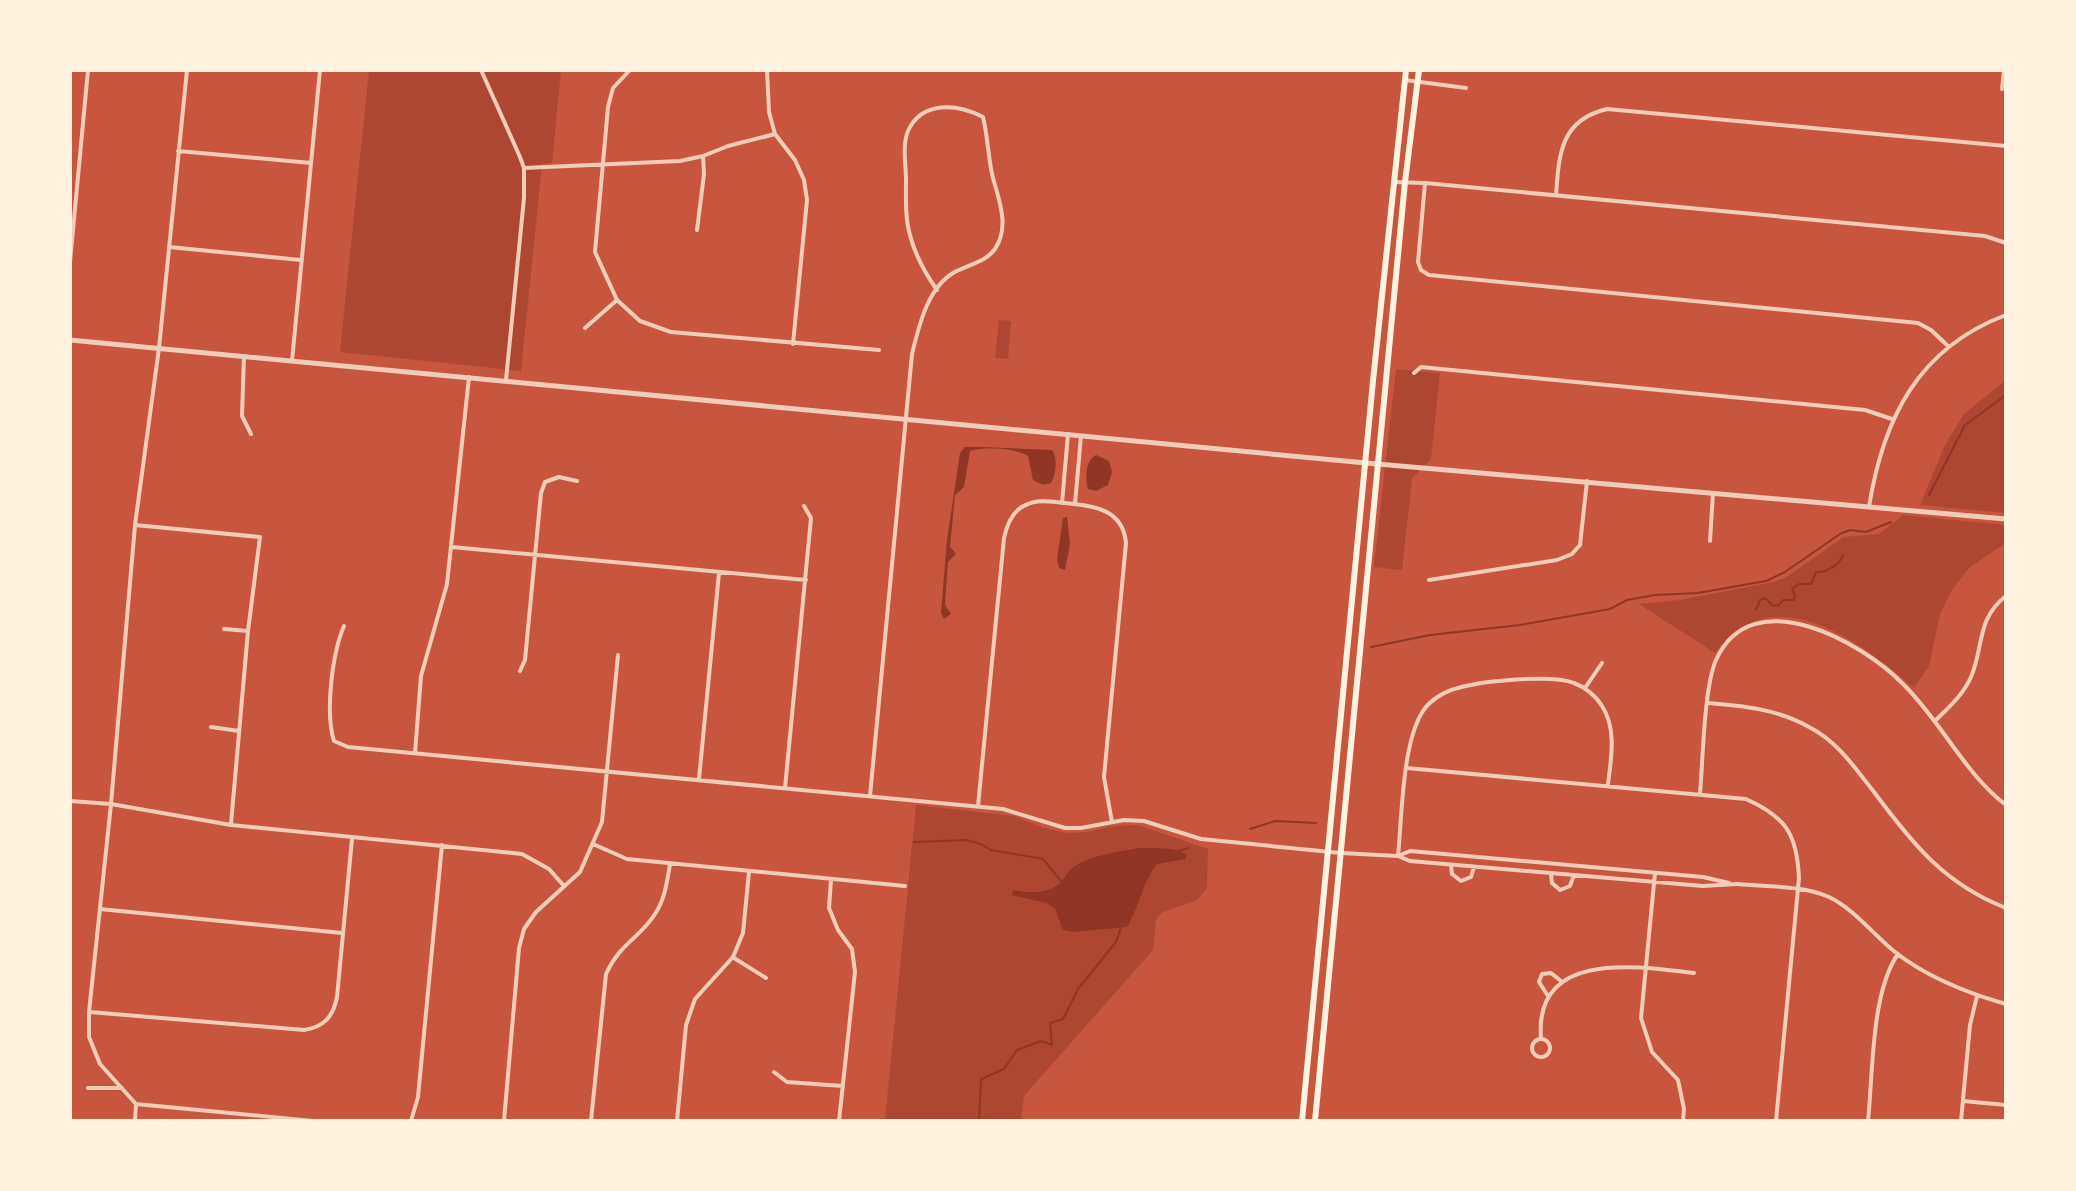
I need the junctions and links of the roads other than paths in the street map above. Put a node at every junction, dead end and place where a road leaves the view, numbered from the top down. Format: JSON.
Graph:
{"nodes":[{"id":1,"x":88,"y":70,"type":"edge"},
{"id":2,"x":187,"y":70,"type":"edge"},
{"id":3,"x":320,"y":70,"type":"edge"},
{"id":4,"x":481,"y":70,"type":"edge"},
{"id":5,"x":630,"y":70,"type":"edge"},
{"id":6,"x":767,"y":70,"type":"edge"},
{"id":7,"x":1406,"y":70,"type":"edge"},
{"id":8,"x":1419,"y":70,"type":"edge"},
{"id":9,"x":2004,"y":70,"type":"edge"},
{"id":10,"x":1405,"y":80,"type":"junction"},
{"id":11,"x":1418,"y":82,"type":"junction"},
{"id":12,"x":1466,"y":88,"type":"dead end"},
{"id":13,"x":2002,"y":89,"type":"dead end"},
{"id":14,"x":775,"y":134,"type":"junction"},
{"id":15,"x":2006,"y":146,"type":"edge"},
{"id":16,"x":178,"y":151,"type":"junction"},
{"id":17,"x":703,"y":156,"type":"junction"},
{"id":18,"x":311,"y":163,"type":"junction"},
{"id":19,"x":602,"y":165,"type":"junction"},
{"id":20,"x":524,"y":168,"type":"junction"},
{"id":21,"x":1393,"y":182,"type":"junction"},
{"id":22,"x":1405,"y":182,"type":"junction"},
{"id":23,"x":1425,"y":183,"type":"junction"},
{"id":24,"x":1556,"y":195,"type":"junction"},
{"id":25,"x":697,"y":230,"type":"dead end"},
{"id":26,"x":2006,"y":243,"type":"edge"},
{"id":27,"x":169,"y":247,"type":"junction"},
{"id":28,"x":301,"y":260,"type":"junction"},
{"id":29,"x":70,"y":262,"type":"edge"},
{"id":30,"x":937,"y":290,"type":"junction"},
{"id":31,"x":617,"y":300,"type":"junction"},
{"id":32,"x":2006,"y":315,"type":"edge"},
{"id":33,"x":585,"y":328,"type":"dead end"},
{"id":34,"x":70,"y":340,"type":"edge"},
{"id":35,"x":793,"y":344,"type":"junction"},
{"id":36,"x":1948,"y":346,"type":"junction"},
{"id":37,"x":159,"y":348,"type":"junction"},
{"id":38,"x":879,"y":350,"type":"dead end"},
{"id":39,"x":244,"y":356,"type":"junction"},
{"id":40,"x":292,"y":361,"type":"junction"},
{"id":41,"x":1414,"y":373,"type":"dead end"},
{"id":42,"x":469,"y":377,"type":"junction"},
{"id":43,"x":506,"y":380,"type":"junction"},
{"id":44,"x":907,"y":419,"type":"junction"},
{"id":45,"x":1892,"y":419,"type":"junction"},
{"id":46,"x":251,"y":434,"type":"dead end"},
{"id":47,"x":1068,"y":434,"type":"junction"},
{"id":48,"x":1081,"y":436,"type":"junction"},
{"id":49,"x":1366,"y":463,"type":"junction"},
{"id":50,"x":1379,"y":464,"type":"junction"},
{"id":51,"x":577,"y":481,"type":"dead end"},
{"id":52,"x":1587,"y":481,"type":"junction"},
{"id":53,"x":1713,"y":493,"type":"junction"},
{"id":54,"x":1062,"y":503,"type":"junction"},
{"id":55,"x":1075,"y":504,"type":"junction"},
{"id":56,"x":804,"y":506,"type":"dead end"},
{"id":57,"x":1869,"y":507,"type":"junction"},
{"id":58,"x":2006,"y":519,"type":"edge"},
{"id":59,"x":135,"y":525,"type":"junction"},
{"id":60,"x":1710,"y":541,"type":"dead end"},
{"id":61,"x":452,"y":547,"type":"junction"},
{"id":62,"x":535,"y":555,"type":"junction"},
{"id":63,"x":719,"y":573,"type":"junction"},
{"id":64,"x":806,"y":580,"type":"junction"},
{"id":65,"x":1429,"y":580,"type":"dead end"},
{"id":66,"x":2006,"y":596,"type":"edge"},
{"id":67,"x":344,"y":626,"type":"dead end"},
{"id":68,"x":224,"y":629,"type":"dead end"},
{"id":69,"x":248,"y":631,"type":"junction"},
{"id":70,"x":618,"y":655,"type":"dead end"},
{"id":71,"x":1602,"y":663,"type":"dead end"},
{"id":72,"x":520,"y":671,"type":"dead end"},
{"id":73,"x":1585,"y":688,"type":"junction"},
{"id":74,"x":1708,"y":703,"type":"junction"},
{"id":75,"x":1935,"y":721,"type":"junction"},
{"id":76,"x":211,"y":727,"type":"dead end"},
{"id":77,"x":239,"y":731,"type":"junction"},
{"id":78,"x":415,"y":753,"type":"junction"},
{"id":79,"x":1407,"y":768,"type":"junction"},
{"id":80,"x":607,"y":771,"type":"junction"},
{"id":81,"x":699,"y":779,"type":"junction"},
{"id":82,"x":1608,"y":785,"type":"junction"},
{"id":83,"x":785,"y":788,"type":"junction"},
{"id":84,"x":1700,"y":793,"type":"junction"},
{"id":85,"x":870,"y":796,"type":"junction"},
{"id":86,"x":70,"y":801,"type":"edge"},
{"id":87,"x":111,"y":804,"type":"junction"},
{"id":88,"x":2006,"y":805,"type":"edge"},
{"id":89,"x":978,"y":807,"type":"junction"},
{"id":90,"x":1112,"y":822,"type":"junction"},
{"id":91,"x":231,"y":825,"type":"junction"},
{"id":92,"x":352,"y":839,"type":"junction"},
{"id":93,"x":593,"y":844,"type":"junction"},
{"id":94,"x":442,"y":845,"type":"junction"},
{"id":95,"x":1329,"y":852,"type":"junction"},
{"id":96,"x":1341,"y":853,"type":"junction"},
{"id":97,"x":1398,"y":856,"type":"junction"},
{"id":98,"x":670,"y":864,"type":"junction"},
{"id":99,"x":1451,"y":865,"type":"junction"},
{"id":100,"x":1474,"y":867,"type":"junction"},
{"id":101,"x":749,"y":872,"type":"junction"},
{"id":102,"x":1655,"y":873,"type":"junction"},
{"id":103,"x":1551,"y":874,"type":"junction"},
{"id":104,"x":1574,"y":875,"type":"junction"},
{"id":105,"x":831,"y":880,"type":"junction"},
{"id":106,"x":1654,"y":882,"type":"junction"},
{"id":107,"x":1737,"y":884,"type":"junction"},
{"id":108,"x":564,"y":886,"type":"junction"},
{"id":109,"x":905,"y":886,"type":"dead end"},
{"id":110,"x":1798,"y":890,"type":"junction"},
{"id":111,"x":2006,"y":908,"type":"edge"},
{"id":112,"x":100,"y":909,"type":"junction"},
{"id":113,"x":342,"y":933,"type":"junction"},
{"id":114,"x":1898,"y":954,"type":"junction"},
{"id":115,"x":733,"y":957,"type":"junction"},
{"id":116,"x":1646,"y":967,"type":"junction"},
{"id":117,"x":1694,"y":973,"type":"dead end"},
{"id":118,"x":766,"y":978,"type":"dead end"},
{"id":119,"x":1561,"y":981,"type":"junction"},
{"id":120,"x":1548,"y":996,"type":"junction"},
{"id":121,"x":1977,"y":996,"type":"junction"},
{"id":122,"x":2006,"y":1004,"type":"edge"},
{"id":123,"x":89,"y":1012,"type":"junction"},
{"id":124,"x":1541,"y":1038,"type":"junction"},
{"id":125,"x":774,"y":1072,"type":"dead end"},
{"id":126,"x":843,"y":1086,"type":"junction"},
{"id":127,"x":88,"y":1088,"type":"dead end"},
{"id":128,"x":122,"y":1088,"type":"junction"},
{"id":129,"x":1963,"y":1101,"type":"junction"},
{"id":130,"x":136,"y":1104,"type":"junction"},
{"id":131,"x":2006,"y":1105,"type":"edge"},
{"id":132,"x":135,"y":1121,"type":"edge"},
{"id":133,"x":313,"y":1121,"type":"edge"},
{"id":134,"x":411,"y":1121,"type":"edge"},
{"id":135,"x":504,"y":1121,"type":"edge"},
{"id":136,"x":591,"y":1121,"type":"edge"},
{"id":137,"x":677,"y":1121,"type":"edge"},
{"id":138,"x":839,"y":1121,"type":"edge"},
{"id":139,"x":1302,"y":1121,"type":"edge"},
{"id":140,"x":1315,"y":1121,"type":"edge"},
{"id":141,"x":1683,"y":1121,"type":"edge"},
{"id":142,"x":1776,"y":1121,"type":"edge"},
{"id":143,"x":1868,"y":1121,"type":"edge"},
{"id":144,"x":1961,"y":1121,"type":"edge"}],
"edges":[{"from":1,"to":29,"type":"street"},
{"from":2,"to":16,"type":"street"},
{"from":3,"to":18,"type":"street"},
{"from":4,"to":20,"type":"street"},
{"from":5,"to":19,"type":"street"},
{"from":6,"to":14,"type":"street"},
{"from":7,"to":10,"type":"main road"},
{"from":8,"to":11,"type":"main road"},
{"from":9,"to":13,"type":"street"},
{"from":10,"to":11,"type":"street"},
{"from":10,"to":21,"type":"main road"},
{"from":11,"to":12,"type":"street"},
{"from":11,"to":22,"type":"main road"},
{"from":14,"to":17,"type":"street"},
{"from":14,"to":35,"type":"street"},
{"from":15,"to":24,"type":"street"},
{"from":16,"to":18,"type":"street"},
{"from":16,"to":27,"type":"street"},
{"from":17,"to":19,"type":"street"},
{"from":17,"to":25,"type":"street"},
{"from":18,"to":28,"type":"street"},
{"from":19,"to":20,"type":"street"},
{"from":19,"to":31,"type":"street"},
{"from":20,"to":43,"type":"street"},
{"from":21,"to":22,"type":"street"},
{"from":21,"to":49,"type":"main road"},
{"from":22,"to":23,"type":"street"},
{"from":22,"to":50,"type":"main road"},
{"from":23,"to":24,"type":"street"},
{"from":23,"to":36,"type":"street"},
{"from":24,"to":26,"type":"street"},
{"from":27,"to":28,"type":"street"},
{"from":27,"to":37,"type":"street"},
{"from":28,"to":40,"type":"street"},
{"from":30,"to":30,"type":"street"},
{"from":30,"to":44,"type":"street"},
{"from":31,"to":33,"type":"street"},
{"from":31,"to":35,"type":"street"},
{"from":32,"to":36,"type":"street"},
{"from":34,"to":37,"type":"street"},
{"from":35,"to":38,"type":"street"},
{"from":36,"to":45,"type":"street"},
{"from":37,"to":39,"type":"street"},
{"from":37,"to":59,"type":"street"},
{"from":39,"to":40,"type":"street"},
{"from":39,"to":46,"type":"street"},
{"from":40,"to":42,"type":"street"},
{"from":41,"to":45,"type":"street"},
{"from":42,"to":43,"type":"street"},
{"from":42,"to":61,"type":"street"},
{"from":43,"to":44,"type":"street"},
{"from":44,"to":47,"type":"street"},
{"from":44,"to":85,"type":"street"},
{"from":45,"to":57,"type":"street"},
{"from":47,"to":48,"type":"street"},
{"from":47,"to":54,"type":"street"},
{"from":48,"to":49,"type":"street"},
{"from":48,"to":55,"type":"street"},
{"from":49,"to":50,"type":"street"},
{"from":49,"to":95,"type":"main road"},
{"from":50,"to":52,"type":"street"},
{"from":50,"to":96,"type":"main road"},
{"from":51,"to":62,"type":"street"},
{"from":52,"to":53,"type":"street"},
{"from":52,"to":65,"type":"street"},
{"from":53,"to":57,"type":"street"},
{"from":53,"to":60,"type":"street"},
{"from":54,"to":55,"type":"street"},
{"from":54,"to":89,"type":"street"},
{"from":55,"to":90,"type":"street"},
{"from":56,"to":64,"type":"street"},
{"from":57,"to":58,"type":"street"},
{"from":59,"to":69,"type":"street"},
{"from":59,"to":87,"type":"street"},
{"from":61,"to":62,"type":"street"},
{"from":61,"to":78,"type":"street"},
{"from":62,"to":63,"type":"street"},
{"from":62,"to":72,"type":"street"},
{"from":63,"to":64,"type":"street"},
{"from":63,"to":81,"type":"street"},
{"from":64,"to":83,"type":"street"},
{"from":66,"to":75,"type":"street"},
{"from":67,"to":78,"type":"street"},
{"from":68,"to":69,"type":"street"},
{"from":69,"to":77,"type":"street"},
{"from":70,"to":80,"type":"street"},
{"from":71,"to":73,"type":"street"},
{"from":73,"to":79,"type":"street"},
{"from":73,"to":82,"type":"street"},
{"from":74,"to":75,"type":"street"},
{"from":74,"to":84,"type":"street"},
{"from":74,"to":111,"type":"street"},
{"from":75,"to":88,"type":"street"},
{"from":76,"to":77,"type":"street"},
{"from":77,"to":91,"type":"street"},
{"from":78,"to":80,"type":"street"},
{"from":79,"to":82,"type":"street"},
{"from":79,"to":97,"type":"street"},
{"from":80,"to":81,"type":"street"},
{"from":80,"to":93,"type":"street"},
{"from":81,"to":83,"type":"street"},
{"from":82,"to":84,"type":"street"},
{"from":83,"to":85,"type":"street"},
{"from":84,"to":110,"type":"street"},
{"from":85,"to":89,"type":"street"},
{"from":86,"to":87,"type":"street"},
{"from":87,"to":91,"type":"street"},
{"from":87,"to":112,"type":"street"},
{"from":89,"to":90,"type":"street"},
{"from":90,"to":95,"type":"street"},
{"from":91,"to":92,"type":"street"},
{"from":92,"to":94,"type":"street"},
{"from":92,"to":113,"type":"street"},
{"from":93,"to":98,"type":"street"},
{"from":93,"to":108,"type":"street"},
{"from":94,"to":108,"type":"street"},
{"from":94,"to":134,"type":"street"},
{"from":95,"to":96,"type":"street"},
{"from":95,"to":139,"type":"main road"},
{"from":96,"to":97,"type":"street"},
{"from":96,"to":140,"type":"main road"},
{"from":97,"to":99,"type":"street"},
{"from":97,"to":102,"type":"street"},
{"from":98,"to":101,"type":"street"},
{"from":98,"to":136,"type":"street"},
{"from":99,"to":100,"type":"street"},
{"from":99,"to":100,"type":"street"},
{"from":100,"to":103,"type":"street"},
{"from":101,"to":105,"type":"street"},
{"from":101,"to":115,"type":"street"},
{"from":102,"to":106,"type":"street"},
{"from":102,"to":107,"type":"street"},
{"from":103,"to":104,"type":"street"},
{"from":103,"to":104,"type":"street"},
{"from":104,"to":106,"type":"street"},
{"from":105,"to":109,"type":"street"},
{"from":105,"to":126,"type":"street"},
{"from":106,"to":107,"type":"street"},
{"from":106,"to":116,"type":"street"},
{"from":107,"to":110,"type":"street"},
{"from":108,"to":135,"type":"street"},
{"from":110,"to":114,"type":"street"},
{"from":110,"to":142,"type":"street"},
{"from":112,"to":113,"type":"street"},
{"from":112,"to":123,"type":"street"},
{"from":113,"to":123,"type":"street"},
{"from":114,"to":121,"type":"street"},
{"from":114,"to":143,"type":"street"},
{"from":115,"to":118,"type":"street"},
{"from":115,"to":137,"type":"street"},
{"from":116,"to":117,"type":"street"},
{"from":116,"to":119,"type":"street"},
{"from":116,"to":141,"type":"street"},
{"from":119,"to":120,"type":"street"},
{"from":119,"to":120,"type":"street"},
{"from":120,"to":124,"type":"street"},
{"from":121,"to":122,"type":"street"},
{"from":121,"to":129,"type":"street"},
{"from":123,"to":128,"type":"street"},
{"from":124,"to":124,"type":"street"},
{"from":125,"to":126,"type":"street"},
{"from":126,"to":138,"type":"street"},
{"from":127,"to":128,"type":"street"},
{"from":128,"to":130,"type":"street"},
{"from":129,"to":131,"type":"street"},
{"from":129,"to":144,"type":"street"},
{"from":130,"to":132,"type":"street"},
{"from":130,"to":133,"type":"street"}]}
